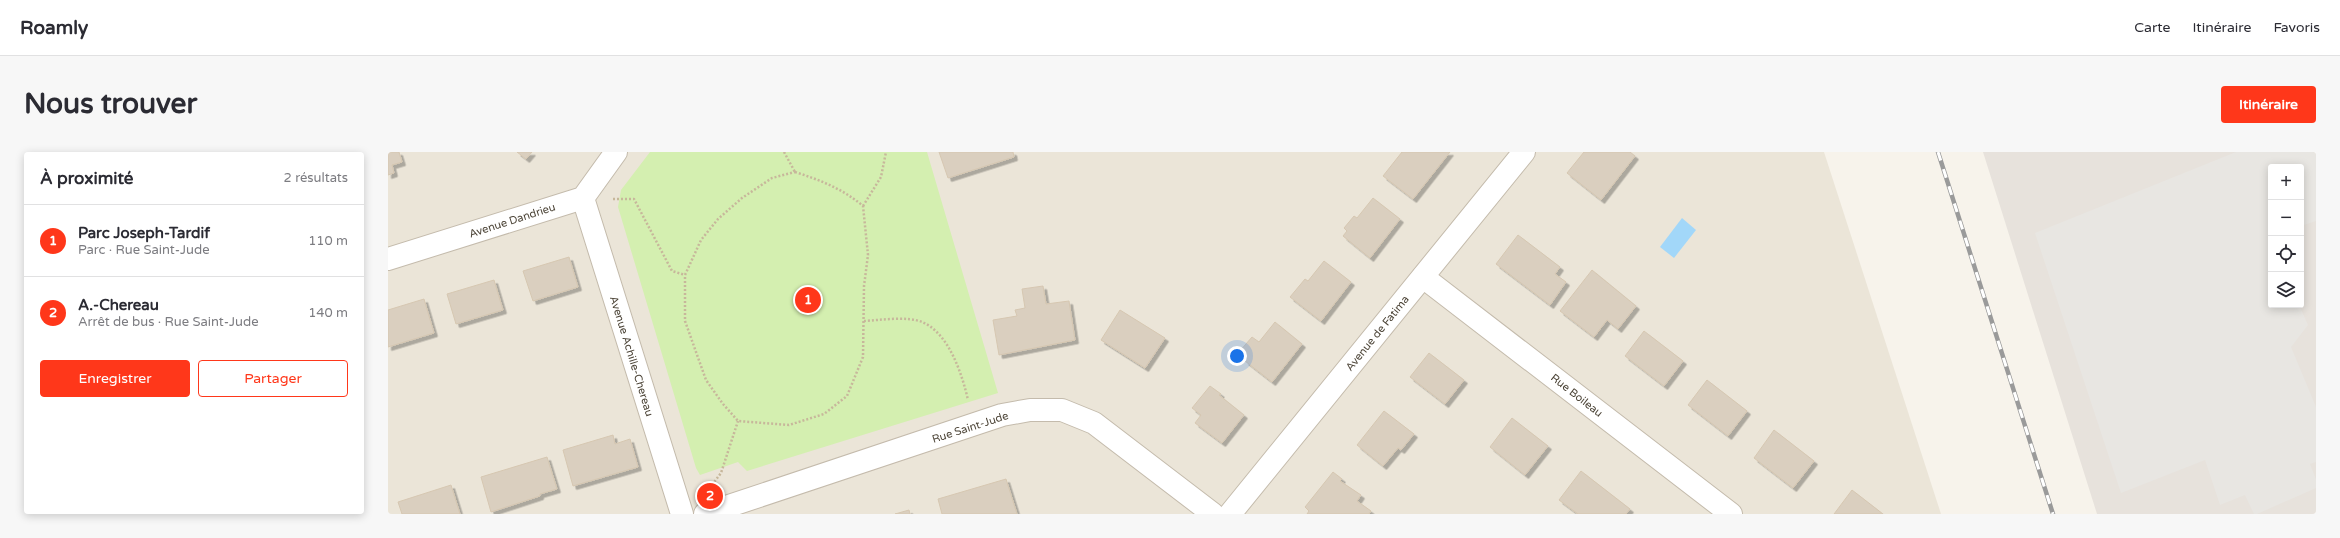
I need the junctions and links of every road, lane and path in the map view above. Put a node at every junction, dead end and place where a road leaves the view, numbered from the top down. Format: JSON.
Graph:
{"nodes":[{"id":1,"x":616,"y":152,"type":"edge"},
{"id":2,"x":784,"y":152,"type":"edge"},
{"id":3,"x":886,"y":152,"type":"edge"},
{"id":4,"x":1524,"y":152,"type":"edge"},
{"id":5,"x":795,"y":172,"type":"junction"},
{"id":6,"x":583,"y":198,"type":"junction"},
{"id":7,"x":863,"y":206,"type":"junction"},
{"id":8,"x":388,"y":259,"type":"edge"},
{"id":9,"x":685,"y":275,"type":"junction"},
{"id":10,"x":1423,"y":277,"type":"junction"},
{"id":11,"x":864,"y":321,"type":"junction"},
{"id":12,"x":738,"y":421,"type":"junction"},
{"id":13,"x":975,"y":425,"type":"junction"},
{"id":14,"x":707,"y":491,"type":"dead end"},
{"id":15,"x":682,"y":514,"type":"edge"},
{"id":16,"x":705,"y":514,"type":"edge"},
{"id":17,"x":1213,"y":514,"type":"edge"},
{"id":18,"x":1230,"y":514,"type":"edge"},
{"id":19,"x":1731,"y":514,"type":"edge"}],
"edges":[{"from":1,"to":6,"type":"street"},
{"from":2,"to":5,"type":"path"},
{"from":3,"to":7,"type":"path"},
{"from":4,"to":10,"type":"street","name":"Avenue de Fatima"},
{"from":5,"to":7,"type":"path"},
{"from":5,"to":9,"type":"path"},
{"from":6,"to":8,"type":"street","name":"Avenue Dandrieu"},
{"from":6,"to":9,"type":"path"},
{"from":6,"to":15,"type":"street","name":"Avenue Achille-Chereau"},
{"from":7,"to":11,"type":"path"},
{"from":9,"to":12,"type":"path"},
{"from":10,"to":18,"type":"street","name":"Avenue de Fatima"},
{"from":10,"to":19,"type":"street","name":"Rue Boileau"},
{"from":11,"to":12,"type":"path"},
{"from":11,"to":13,"type":"path"},
{"from":12,"to":14,"type":"path"},
{"from":13,"to":16,"type":"street","name":"Rue Saint-Jude"},
{"from":13,"to":17,"type":"street","name":"Rue Saint-Jude"}]}
